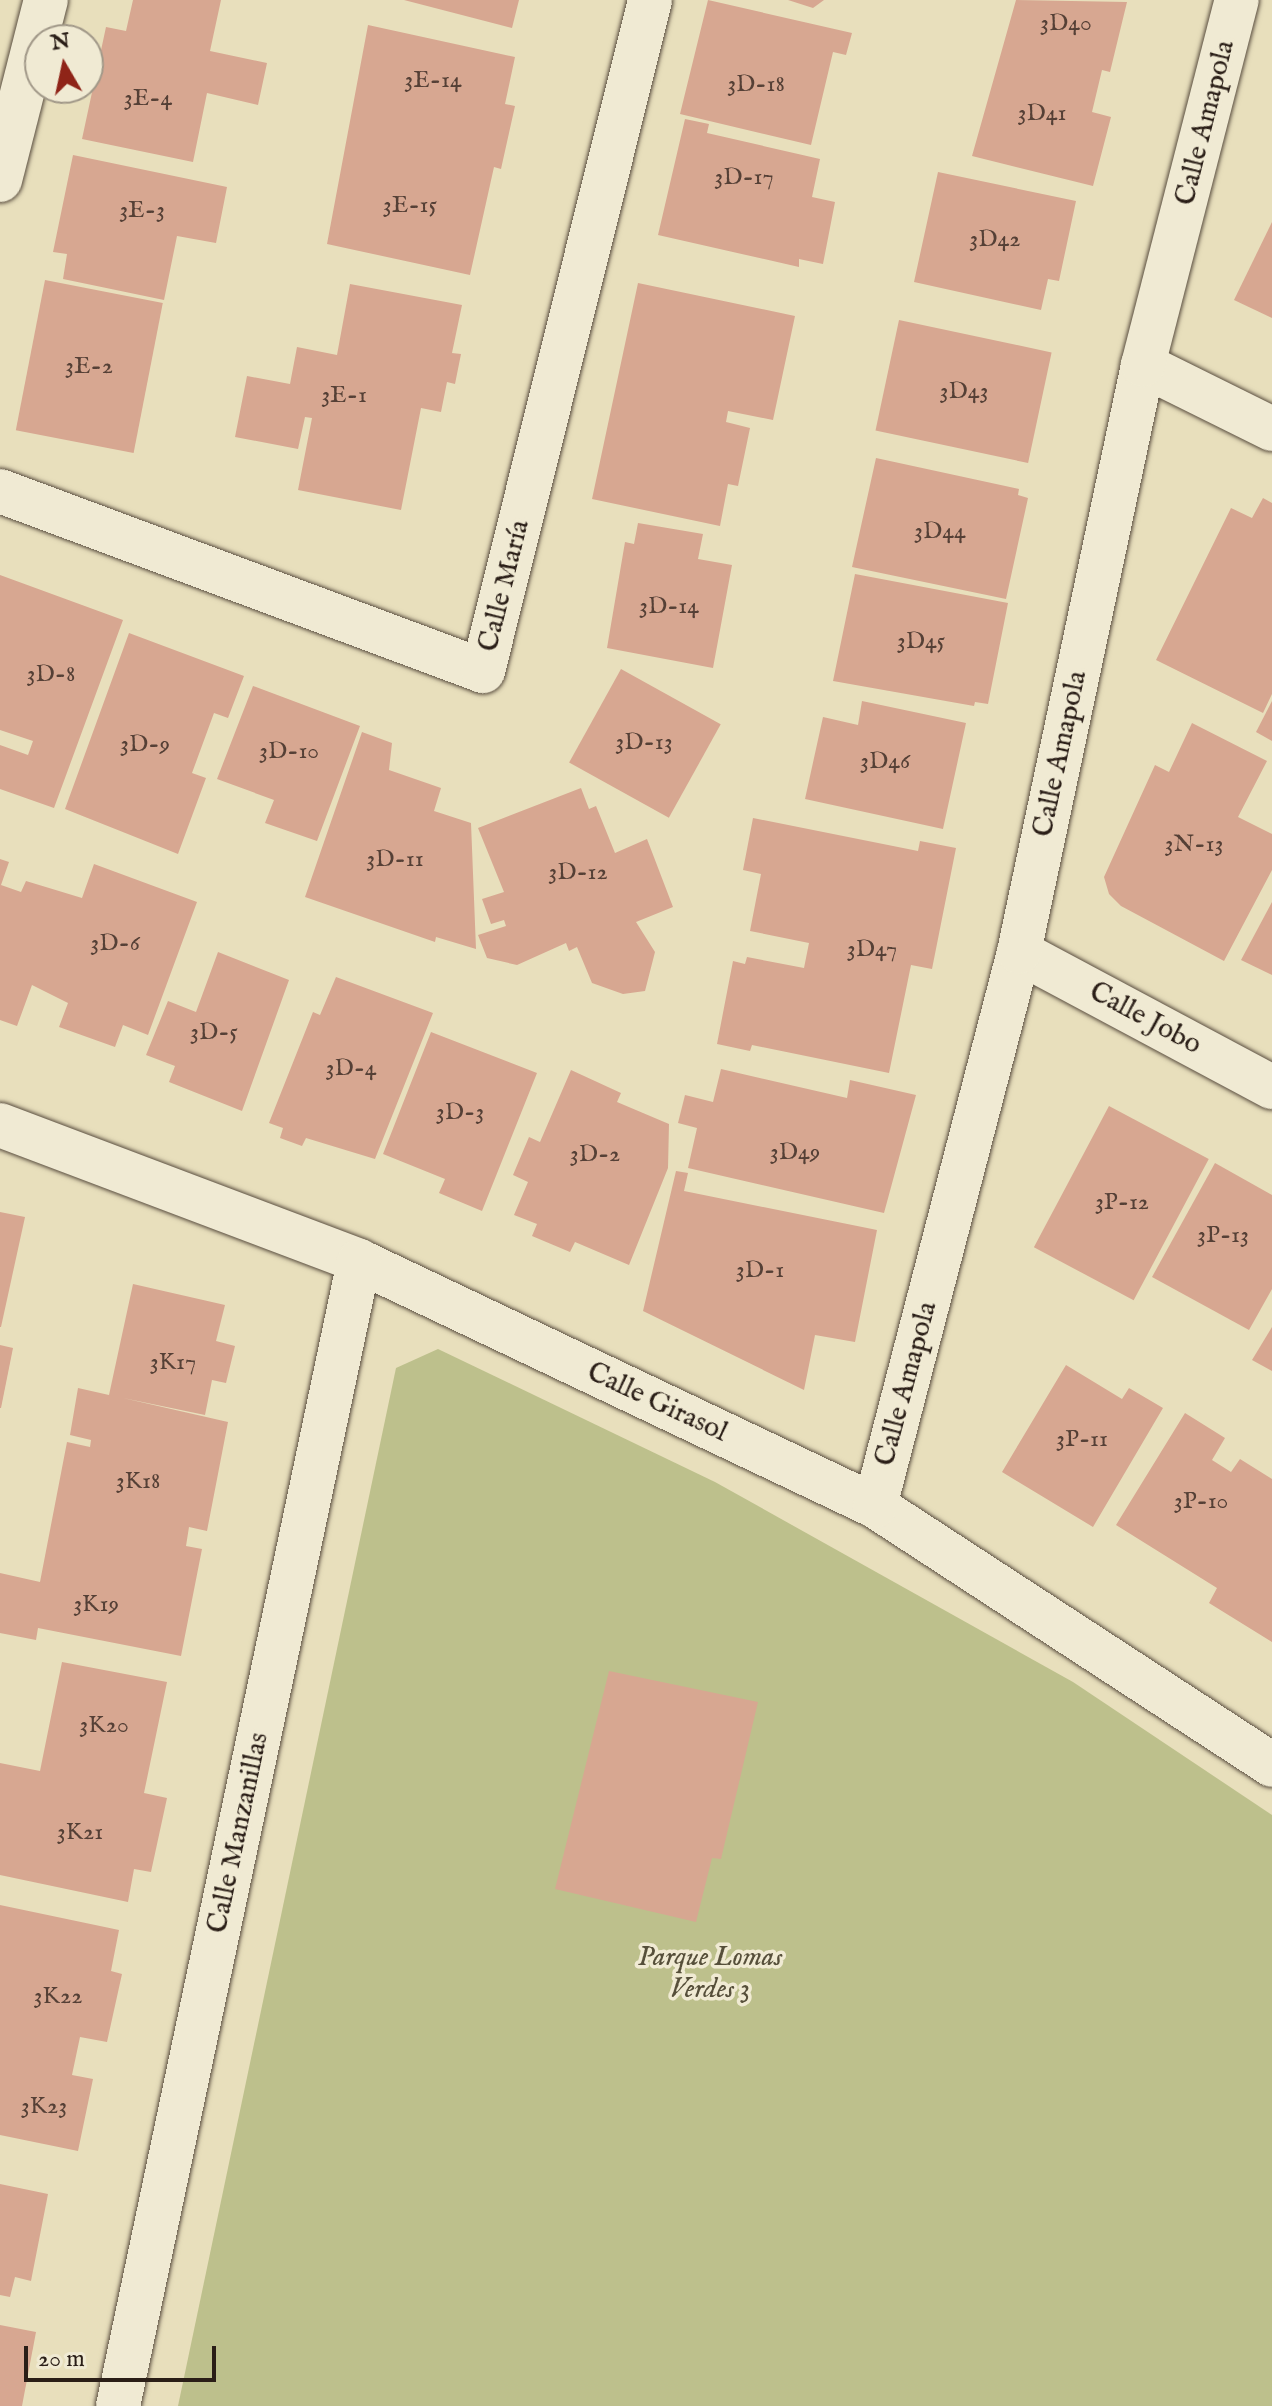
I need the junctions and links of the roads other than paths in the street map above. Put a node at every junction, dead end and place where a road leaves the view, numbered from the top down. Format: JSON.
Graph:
{"nodes":[{"id":1,"x":46,"y":0,"type":"edge"},
{"id":2,"x":650,"y":0,"type":"edge"},
{"id":3,"x":1237,"y":0,"type":"edge"},
{"id":4,"x":0,"y":180,"type":"edge"},
{"id":5,"x":1143,"y":365,"type":"junction"},
{"id":6,"x":1272,"y":429,"type":"edge"},
{"id":7,"x":0,"y":491,"type":"edge"},
{"id":8,"x":1019,"y":952,"type":"junction"},
{"id":9,"x":1272,"y":1087,"type":"edge"},
{"id":10,"x":0,"y":1125,"type":"edge"},
{"id":11,"x":359,"y":1261,"type":"junction"},
{"id":12,"x":875,"y":1506,"type":"junction"},
{"id":13,"x":1272,"y":1765,"type":"edge"},
{"id":14,"x":118,"y":2406,"type":"edge"}],
"edges":[{"from":1,"to":4,"type":"street"},
{"from":2,"to":7,"type":"street","name":"Calle María"},
{"from":3,"to":5,"type":"street","name":"Calle Amapola"},
{"from":5,"to":6,"type":"street"},
{"from":5,"to":8,"type":"street","name":"Calle Amapola"},
{"from":8,"to":9,"type":"street","name":"Calle Jobo"},
{"from":8,"to":12,"type":"street","name":"Calle Amapola"},
{"from":10,"to":11,"type":"street","name":"Calle Girasol"},
{"from":11,"to":12,"type":"street","name":"Calle Girasol"},
{"from":11,"to":14,"type":"street","name":"Calle Manzanillas"},
{"from":12,"to":13,"type":"street","name":"Calle Girasol"}]}
